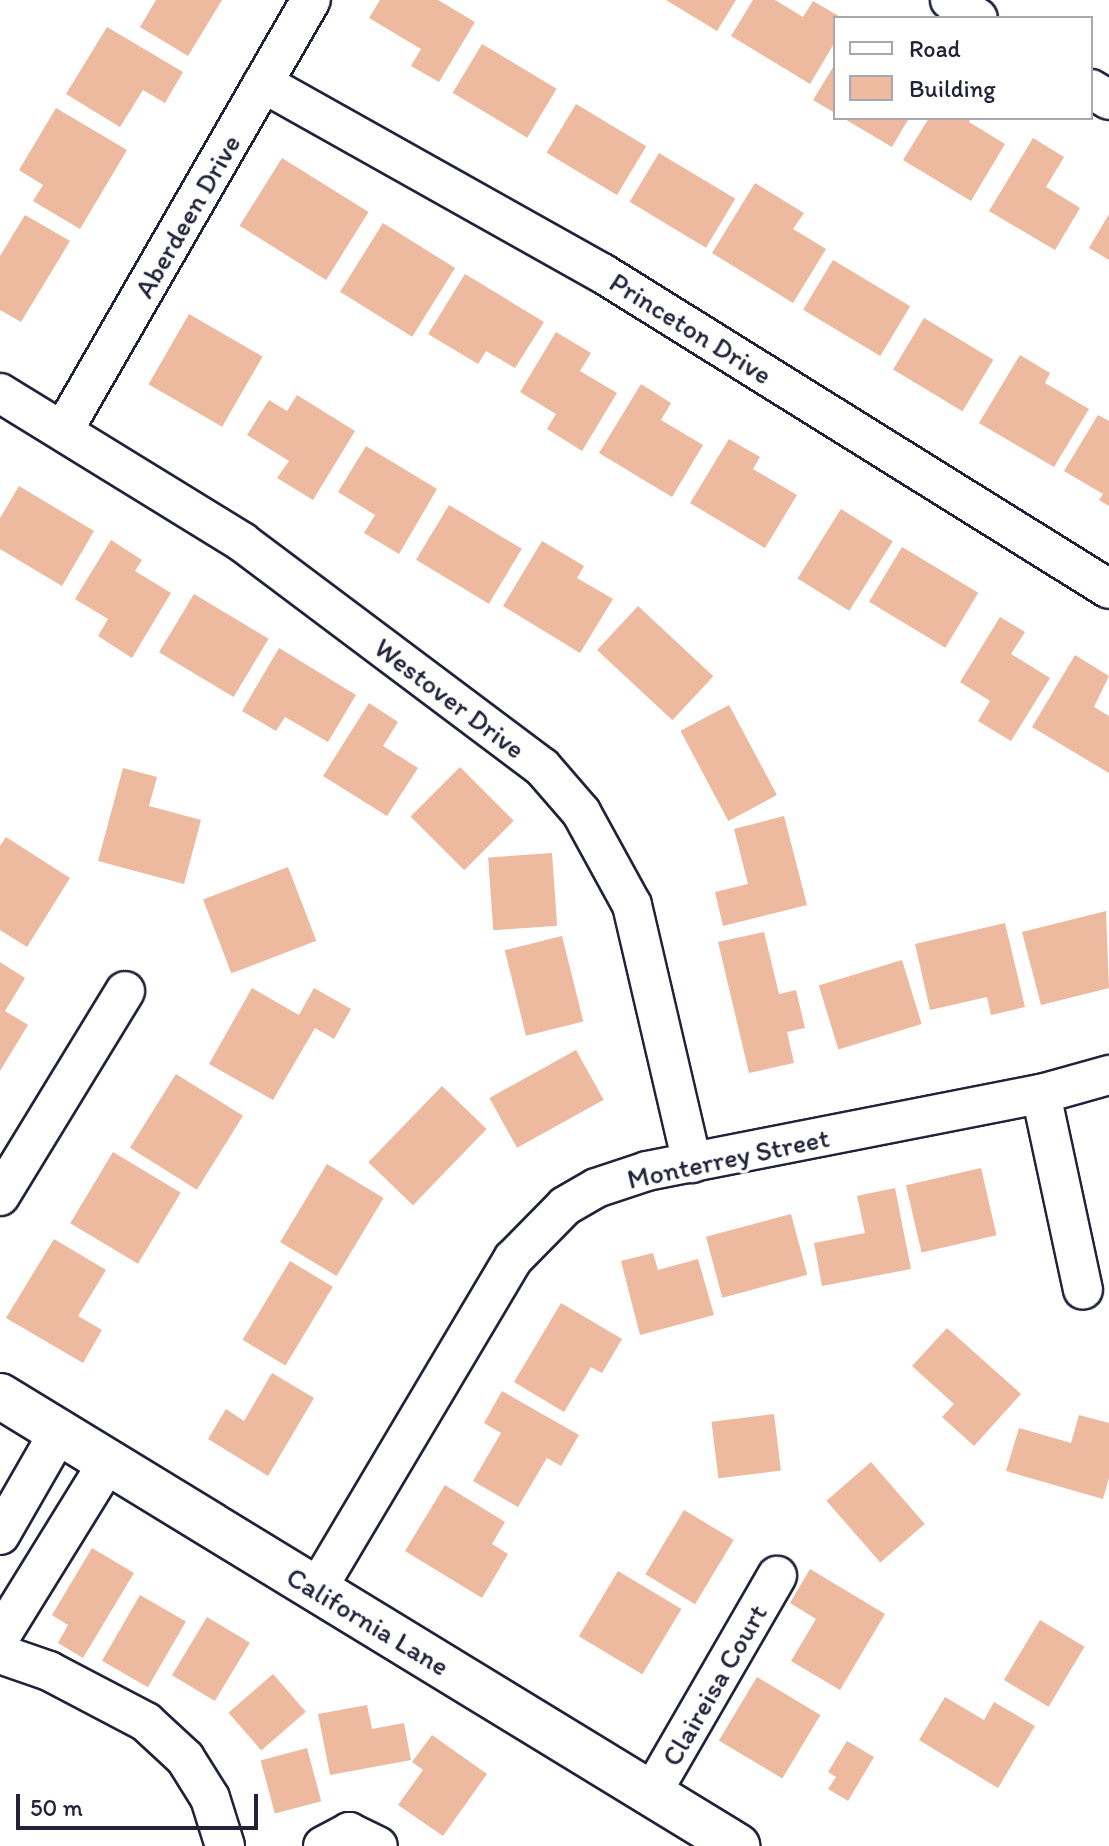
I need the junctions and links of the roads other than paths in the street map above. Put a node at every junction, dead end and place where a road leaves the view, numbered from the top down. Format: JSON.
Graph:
{"nodes":[{"id":1,"x":311,"y":0,"type":"edge"},
{"id":2,"x":950,"y":0,"type":"edge"},
{"id":3,"x":975,"y":16,"type":"edge"},
{"id":4,"x":263,"y":83,"type":"junction"},
{"id":5,"x":0,"y":393,"type":"edge"},
{"id":6,"x":63,"y":431,"type":"junction"},
{"id":7,"x":1109,"y":589,"type":"edge"},
{"id":8,"x":125,"y":991,"type":"dead end"},
{"id":9,"x":1109,"y":1075,"type":"edge"},
{"id":10,"x":1041,"y":1094,"type":"junction"},
{"id":11,"x":692,"y":1163,"type":"junction"},
{"id":12,"x":0,"y":1196,"type":"edge"},
{"id":13,"x":1083,"y":1290,"type":"dead end"},
{"id":14,"x":0,"y":1396,"type":"edge"},
{"id":15,"x":59,"y":1432,"type":"junction"},
{"id":16,"x":108,"y":1462,"type":"junction"},
{"id":17,"x":0,"y":1535,"type":"edge"},
{"id":18,"x":777,"y":1576,"type":"dead end"},
{"id":19,"x":317,"y":1589,"type":"junction"},
{"id":20,"x":0,"y":1637,"type":"edge"},
{"id":21,"x":0,"y":1654,"type":"edge"},
{"id":22,"x":651,"y":1794,"type":"junction"},
{"id":23,"x":225,"y":1846,"type":"edge"},
{"id":24,"x":323,"y":1846,"type":"edge"},
{"id":25,"x":378,"y":1846,"type":"edge"},
{"id":26,"x":737,"y":1846,"type":"edge"}],
"edges":[{"from":1,"to":4,"type":"street","name":"Aberdeen Drive"},
{"from":2,"to":3,"type":"street"},
{"from":4,"to":6,"type":"street","name":"Aberdeen Drive"},
{"from":4,"to":7,"type":"street","name":"Princeton Drive"},
{"from":5,"to":6,"type":"street","name":"Westover Drive"},
{"from":6,"to":11,"type":"street","name":"Westover Drive"},
{"from":8,"to":12,"type":"street"},
{"from":9,"to":10,"type":"street","name":"Monterrey Street"},
{"from":10,"to":11,"type":"street","name":"Monterrey Street"},
{"from":10,"to":13,"type":"street"},
{"from":11,"to":19,"type":"street","name":"Monterrey Street"},
{"from":14,"to":15,"type":"street","name":"California Lane"},
{"from":15,"to":16,"type":"street","name":"California Lane"},
{"from":15,"to":17,"type":"street"},
{"from":16,"to":19,"type":"street","name":"California Lane"},
{"from":16,"to":20,"type":"street"},
{"from":18,"to":22,"type":"street","name":"Claireisa Court"},
{"from":19,"to":22,"type":"street","name":"California Lane"},
{"from":21,"to":23,"type":"street"},
{"from":22,"to":26,"type":"street","name":"California Lane"},
{"from":24,"to":25,"type":"street"}]}
